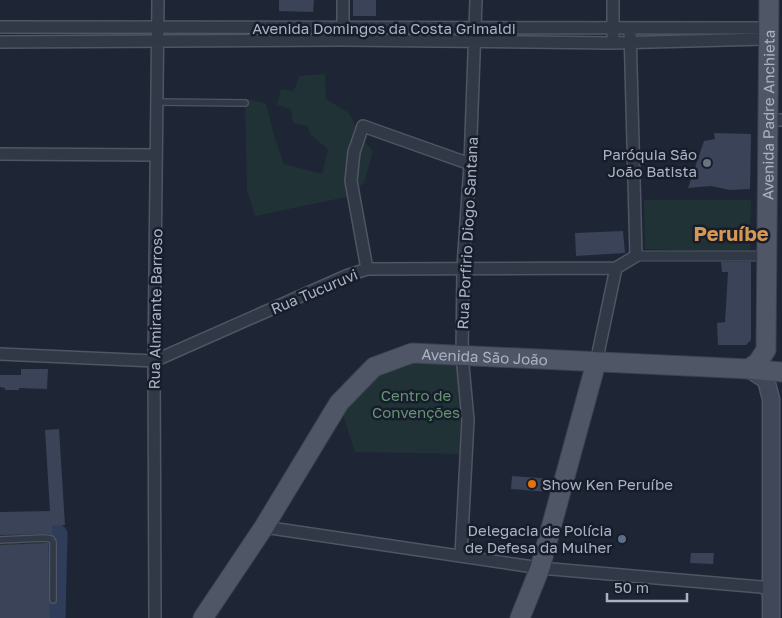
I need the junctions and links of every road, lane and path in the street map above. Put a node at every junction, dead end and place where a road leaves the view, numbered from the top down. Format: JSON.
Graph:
{"nodes":[{"id":1,"x":158,"y":0,"type":"edge"},
{"id":2,"x":342,"y":0,"type":"edge"},
{"id":3,"x":476,"y":0,"type":"edge"},
{"id":4,"x":613,"y":0,"type":"edge"},
{"id":5,"x":769,"y":0,"type":"edge"},
{"id":6,"x":0,"y":27,"type":"edge"},
{"id":7,"x":476,"y":27,"type":"junction"},
{"id":8,"x":158,"y":28,"type":"junction"},
{"id":9,"x":343,"y":28,"type":"junction"},
{"id":10,"x":613,"y":29,"type":"junction"},
{"id":11,"x":630,"y":29,"type":"junction"},
{"id":12,"x":768,"y":33,"type":"junction"},
{"id":13,"x":343,"y":40,"type":"junction"},
{"id":14,"x":158,"y":41,"type":"junction"},
{"id":15,"x":476,"y":41,"type":"junction"},
{"id":16,"x":0,"y":42,"type":"edge"},
{"id":17,"x":629,"y":42,"type":"junction"},
{"id":18,"x":613,"y":43,"type":"junction"},
{"id":19,"x":156,"y":102,"type":"junction"},
{"id":20,"x":245,"y":103,"type":"dead end"},
{"id":21,"x":775,"y":120,"type":"edge"},
{"id":22,"x":0,"y":154,"type":"edge"},
{"id":23,"x":156,"y":155,"type":"junction"},
{"id":24,"x":470,"y":164,"type":"junction"},
{"id":25,"x":636,"y":256,"type":"junction"},
{"id":26,"x":766,"y":256,"type":"junction"},
{"id":27,"x":463,"y":267,"type":"junction"},
{"id":28,"x":616,"y":268,"type":"junction"},
{"id":29,"x":367,"y":269,"type":"junction"},
{"id":30,"x":766,"y":350,"type":"junction"},
{"id":31,"x":0,"y":354,"type":"edge"},
{"id":32,"x":462,"y":355,"type":"junction"},
{"id":33,"x":154,"y":361,"type":"junction"},
{"id":34,"x":596,"y":363,"type":"junction"},
{"id":35,"x":782,"y":367,"type":"edge"},
{"id":36,"x":749,"y":369,"type":"junction"},
{"id":37,"x":782,"y":372,"type":"edge"},
{"id":38,"x":264,"y":527,"type":"junction"},
{"id":39,"x":0,"y":540,"type":"edge"},
{"id":40,"x":461,"y":555,"type":"junction"},
{"id":41,"x":540,"y":568,"type":"junction"},
{"id":42,"x":771,"y":586,"type":"edge"},
{"id":43,"x":53,"y":600,"type":"dead end"},
{"id":44,"x":155,"y":618,"type":"edge"},
{"id":45,"x":203,"y":618,"type":"edge"},
{"id":46,"x":520,"y":618,"type":"edge"},
{"id":47,"x":760,"y":618,"type":"edge"},
{"id":48,"x":770,"y":618,"type":"edge"}],
"edges":[{"from":1,"to":8,"type":"street","name":"Rua Almirante Barroso"},
{"from":2,"to":9,"type":"street"},
{"from":3,"to":7,"type":"street","name":"Rua Porfirio Diogo Santana"},
{"from":4,"to":10,"type":"street"},
{"from":5,"to":12,"type":"main road","name":"Avenida Padre Anchieta"},
{"from":6,"to":8,"type":"street","name":"Avenida Domingos da Costa Grimaldi"},
{"from":7,"to":9,"type":"street","name":"Avenida Domingos da Costa Grimaldi"},
{"from":7,"to":10,"type":"street","name":"Avenida Domingos da Costa Grimaldi"},
{"from":7,"to":15,"type":"street","name":"Rua Porfirio Diogo Santana"},
{"from":8,"to":9,"type":"street","name":"Avenida Domingos da Costa Grimaldi"},
{"from":8,"to":14,"type":"street","name":"Rua Almirante Barroso"},
{"from":9,"to":13,"type":"street"},
{"from":10,"to":11,"type":"street","name":"Avenida Domingos da Costa Grimaldi"},
{"from":10,"to":18,"type":"street"},
{"from":11,"to":12,"type":"street","name":"Avenida Domingos da Costa Grimaldi"},
{"from":11,"to":17,"type":"street"},
{"from":12,"to":17,"type":"street","name":"Avenida Domingos da Costa Grimaldi"},
{"from":12,"to":21,"type":"main road","name":"Avenida Padre Anchieta"},
{"from":13,"to":14,"type":"street","name":"Avenida Domingos da Costa Grimaldi"},
{"from":13,"to":15,"type":"street","name":"Avenida Domingos da Costa Grimaldi"},
{"from":14,"to":16,"type":"street","name":"Avenida Domingos da Costa Grimaldi"},
{"from":14,"to":19,"type":"street","name":"Rua Almirante Barroso"},
{"from":15,"to":18,"type":"street","name":"Avenida Domingos da Costa Grimaldi"},
{"from":15,"to":24,"type":"street","name":"Rua Porfirio Diogo Santana"},
{"from":17,"to":18,"type":"street","name":"Avenida Domingos da Costa Grimaldi"},
{"from":17,"to":25,"type":"street"},
{"from":19,"to":20,"type":"lane"},
{"from":19,"to":23,"type":"street","name":"Rua Almirante Barroso"},
{"from":21,"to":26,"type":"main road","name":"Avenida Padre Anchieta"},
{"from":22,"to":23,"type":"street"},
{"from":23,"to":33,"type":"street","name":"Rua Almirante Barroso"},
{"from":24,"to":27,"type":"street","name":"Rua Porfirio Diogo Santana"},
{"from":24,"to":29,"type":"street"},
{"from":25,"to":26,"type":"street"},
{"from":25,"to":28,"type":"street"},
{"from":26,"to":30,"type":"main road","name":"Avenida Padre Anchieta"},
{"from":27,"to":28,"type":"street","name":"Rua Tucuruvi"},
{"from":27,"to":29,"type":"street","name":"Rua Tucuruvi"},
{"from":27,"to":32,"type":"street","name":"Rua Porfirio Diogo Santana"},
{"from":28,"to":34,"type":"street"},
{"from":29,"to":33,"type":"street","name":"Rua Tucuruvi"},
{"from":30,"to":35,"type":"main road"},
{"from":30,"to":36,"type":"main road"},
{"from":31,"to":33,"type":"street","name":"Rua Tucuruvi"},
{"from":32,"to":34,"type":"main road","name":"Avenida São João"},
{"from":32,"to":38,"type":"main road","name":"Avenida São João"},
{"from":32,"to":40,"type":"street","name":"Rua Porfirio Diogo Santana"},
{"from":33,"to":44,"type":"street","name":"Rua Almirante Barroso"},
{"from":34,"to":36,"type":"main road","name":"Avenida São João"},
{"from":34,"to":41,"type":"main road"},
{"from":36,"to":37,"type":"main road","name":"Avenida São João"},
{"from":36,"to":42,"type":"main road"},
{"from":38,"to":40,"type":"street"},
{"from":38,"to":45,"type":"main road","name":"Avenida São João"},
{"from":39,"to":43,"type":"lane"},
{"from":40,"to":41,"type":"street"},
{"from":41,"to":42,"type":"street"},
{"from":41,"to":46,"type":"main road"},
{"from":42,"to":47,"type":"main road"},
{"from":42,"to":48,"type":"main road"}]}
